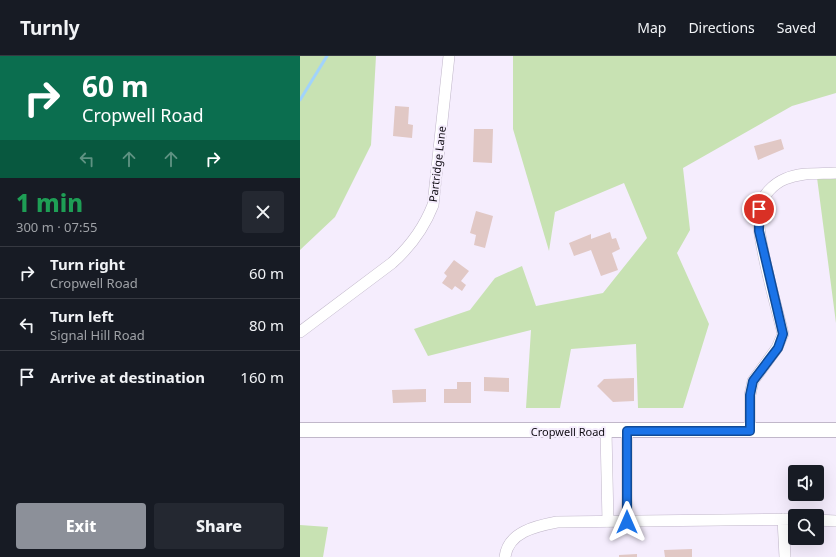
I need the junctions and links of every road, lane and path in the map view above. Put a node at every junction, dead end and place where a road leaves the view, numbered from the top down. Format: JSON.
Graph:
{"nodes":[{"id":1,"x":448,"y":56,"type":"edge"},
{"id":2,"x":836,"y":173,"type":"edge"},
{"id":3,"x":300,"y":332,"type":"edge"},
{"id":4,"x":300,"y":430,"type":"edge"},
{"id":5,"x":606,"y":430,"type":"junction"},
{"id":6,"x":836,"y":430,"type":"edge"},
{"id":7,"x":627,"y":431,"type":"junction"},
{"id":8,"x":750,"y":431,"type":"junction"},
{"id":9,"x":783,"y":519,"type":"junction"},
{"id":10,"x":788,"y":519,"type":"edge"},
{"id":11,"x":824,"y":520,"type":"edge"},
{"id":12,"x":836,"y":521,"type":"edge"},
{"id":13,"x":608,"y":522,"type":"junction"},
{"id":14,"x":627,"y":522,"type":"junction"},
{"id":15,"x":505,"y":557,"type":"edge"},
{"id":16,"x":785,"y":557,"type":"edge"}],
"edges":[{"from":1,"to":3,"type":"street","name":"Partridge Lane"},
{"from":2,"to":8,"type":"street"},
{"from":4,"to":5,"type":"street","name":"Cropwell Road"},
{"from":5,"to":7,"type":"street","name":"Cropwell Road"},
{"from":5,"to":13,"type":"street"},
{"from":6,"to":8,"type":"street","name":"Cropwell Road"},
{"from":7,"to":8,"type":"street","name":"Cropwell Road"},
{"from":7,"to":14,"type":"street"},
{"from":9,"to":10,"type":"street"},
{"from":9,"to":14,"type":"street"},
{"from":9,"to":16,"type":"street"},
{"from":11,"to":12,"type":"street"},
{"from":13,"to":14,"type":"street"},
{"from":13,"to":15,"type":"street"}]}
